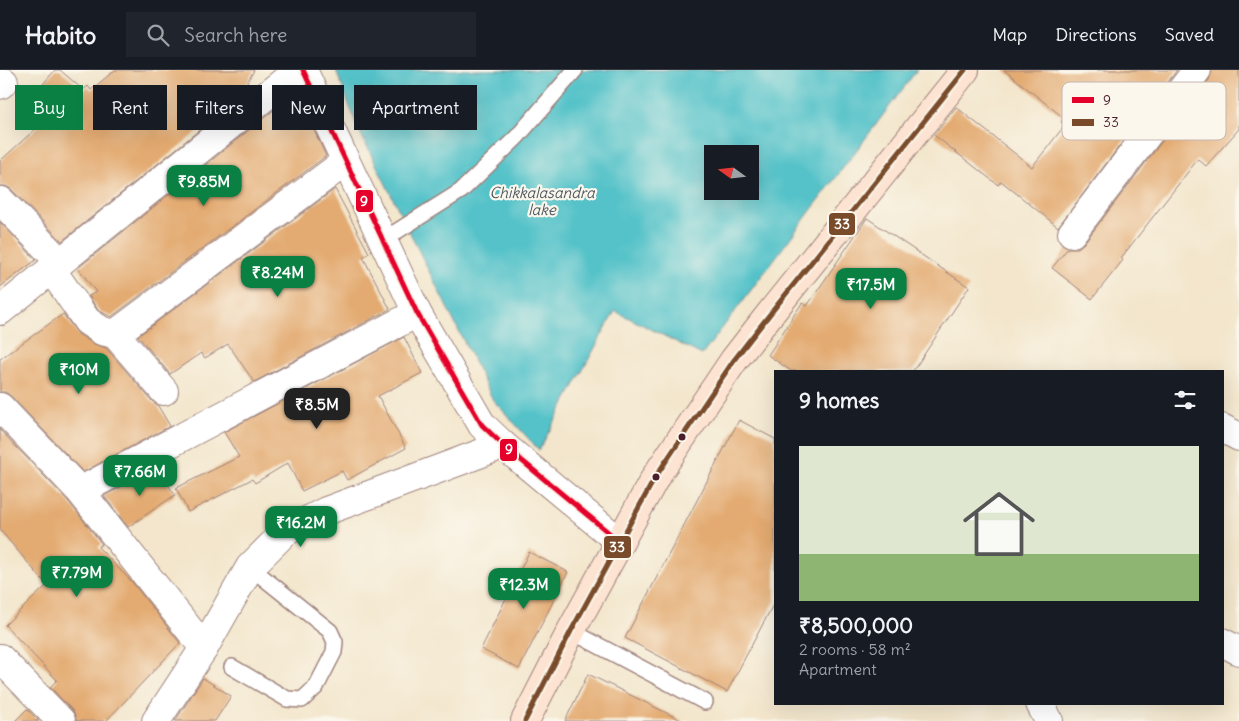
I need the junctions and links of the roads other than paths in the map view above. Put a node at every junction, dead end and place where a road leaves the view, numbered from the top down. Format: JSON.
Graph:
{"nodes":[{"id":1,"x":298,"y":70,"type":"edge"},
{"id":2,"x":303,"y":70,"type":"edge"},
{"id":3,"x":575,"y":70,"type":"edge"},
{"id":4,"x":965,"y":70,"type":"edge"},
{"id":5,"x":1197,"y":70,"type":"edge"},
{"id":6,"x":1188,"y":82,"type":"edge"},
{"id":7,"x":1143,"y":140,"type":"edge"},
{"id":8,"x":346,"y":162,"type":"junction"},
{"id":9,"x":1,"y":201,"type":"edge"},
{"id":10,"x":1072,"y":233,"type":"dead end"},
{"id":11,"x":382,"y":240,"type":"junction"},
{"id":12,"x":56,"y":266,"type":"junction"},
{"id":13,"x":0,"y":311,"type":"edge"},
{"id":14,"x":417,"y":313,"type":"junction"},
{"id":15,"x":114,"y":334,"type":"junction"},
{"id":16,"x":164,"y":391,"type":"dead end"},
{"id":17,"x":0,"y":407,"type":"edge"},
{"id":18,"x":1224,"y":429,"type":"edge"},
{"id":19,"x":1239,"y":437,"type":"edge"},
{"id":20,"x":503,"y":445,"type":"junction"},
{"id":21,"x":80,"y":491,"type":"junction"},
{"id":22,"x":620,"y":542,"type":"junction"},
{"id":23,"x":250,"y":566,"type":"junction"},
{"id":24,"x":571,"y":630,"type":"junction"},
{"id":25,"x":1224,"y":643,"type":"edge"},
{"id":26,"x":204,"y":648,"type":"junction"},
{"id":27,"x":1239,"y":651,"type":"edge"},
{"id":28,"x":0,"y":658,"type":"edge"},
{"id":29,"x":232,"y":667,"type":"dead end"},
{"id":30,"x":705,"y":702,"type":"dead end"},
{"id":31,"x":1041,"y":705,"type":"edge"},
{"id":32,"x":61,"y":721,"type":"edge"},
{"id":33,"x":156,"y":721,"type":"edge"},
{"id":34,"x":525,"y":721,"type":"edge"},
{"id":35,"x":1049,"y":721,"type":"edge"}],
"edges":[{"from":1,"to":12,"type":"street"},
{"from":2,"to":8,"type":"street"},
{"from":3,"to":11,"type":"lane"},
{"from":4,"to":22,"type":"street"},
{"from":5,"to":6,"type":"street"},
{"from":7,"to":10,"type":"street"},
{"from":8,"to":11,"type":"street"},
{"from":8,"to":15,"type":"street"},
{"from":9,"to":12,"type":"street"},
{"from":11,"to":14,"type":"street"},
{"from":12,"to":13,"type":"street"},
{"from":12,"to":15,"type":"street"},
{"from":14,"to":20,"type":"street"},
{"from":14,"to":21,"type":"street"},
{"from":15,"to":16,"type":"street"},
{"from":17,"to":21,"type":"street"},
{"from":18,"to":19,"type":"street"},
{"from":20,"to":22,"type":"street"},
{"from":20,"to":23,"type":"street"},
{"from":21,"to":26,"type":"street"},
{"from":22,"to":24,"type":"street"},
{"from":23,"to":26,"type":"street"},
{"from":23,"to":29,"type":"lane"},
{"from":24,"to":30,"type":"lane"},
{"from":24,"to":34,"type":"street"},
{"from":25,"to":27,"type":"street"},
{"from":26,"to":33,"type":"street"},
{"from":28,"to":32,"type":"street"},
{"from":31,"to":35,"type":"street"}]}
